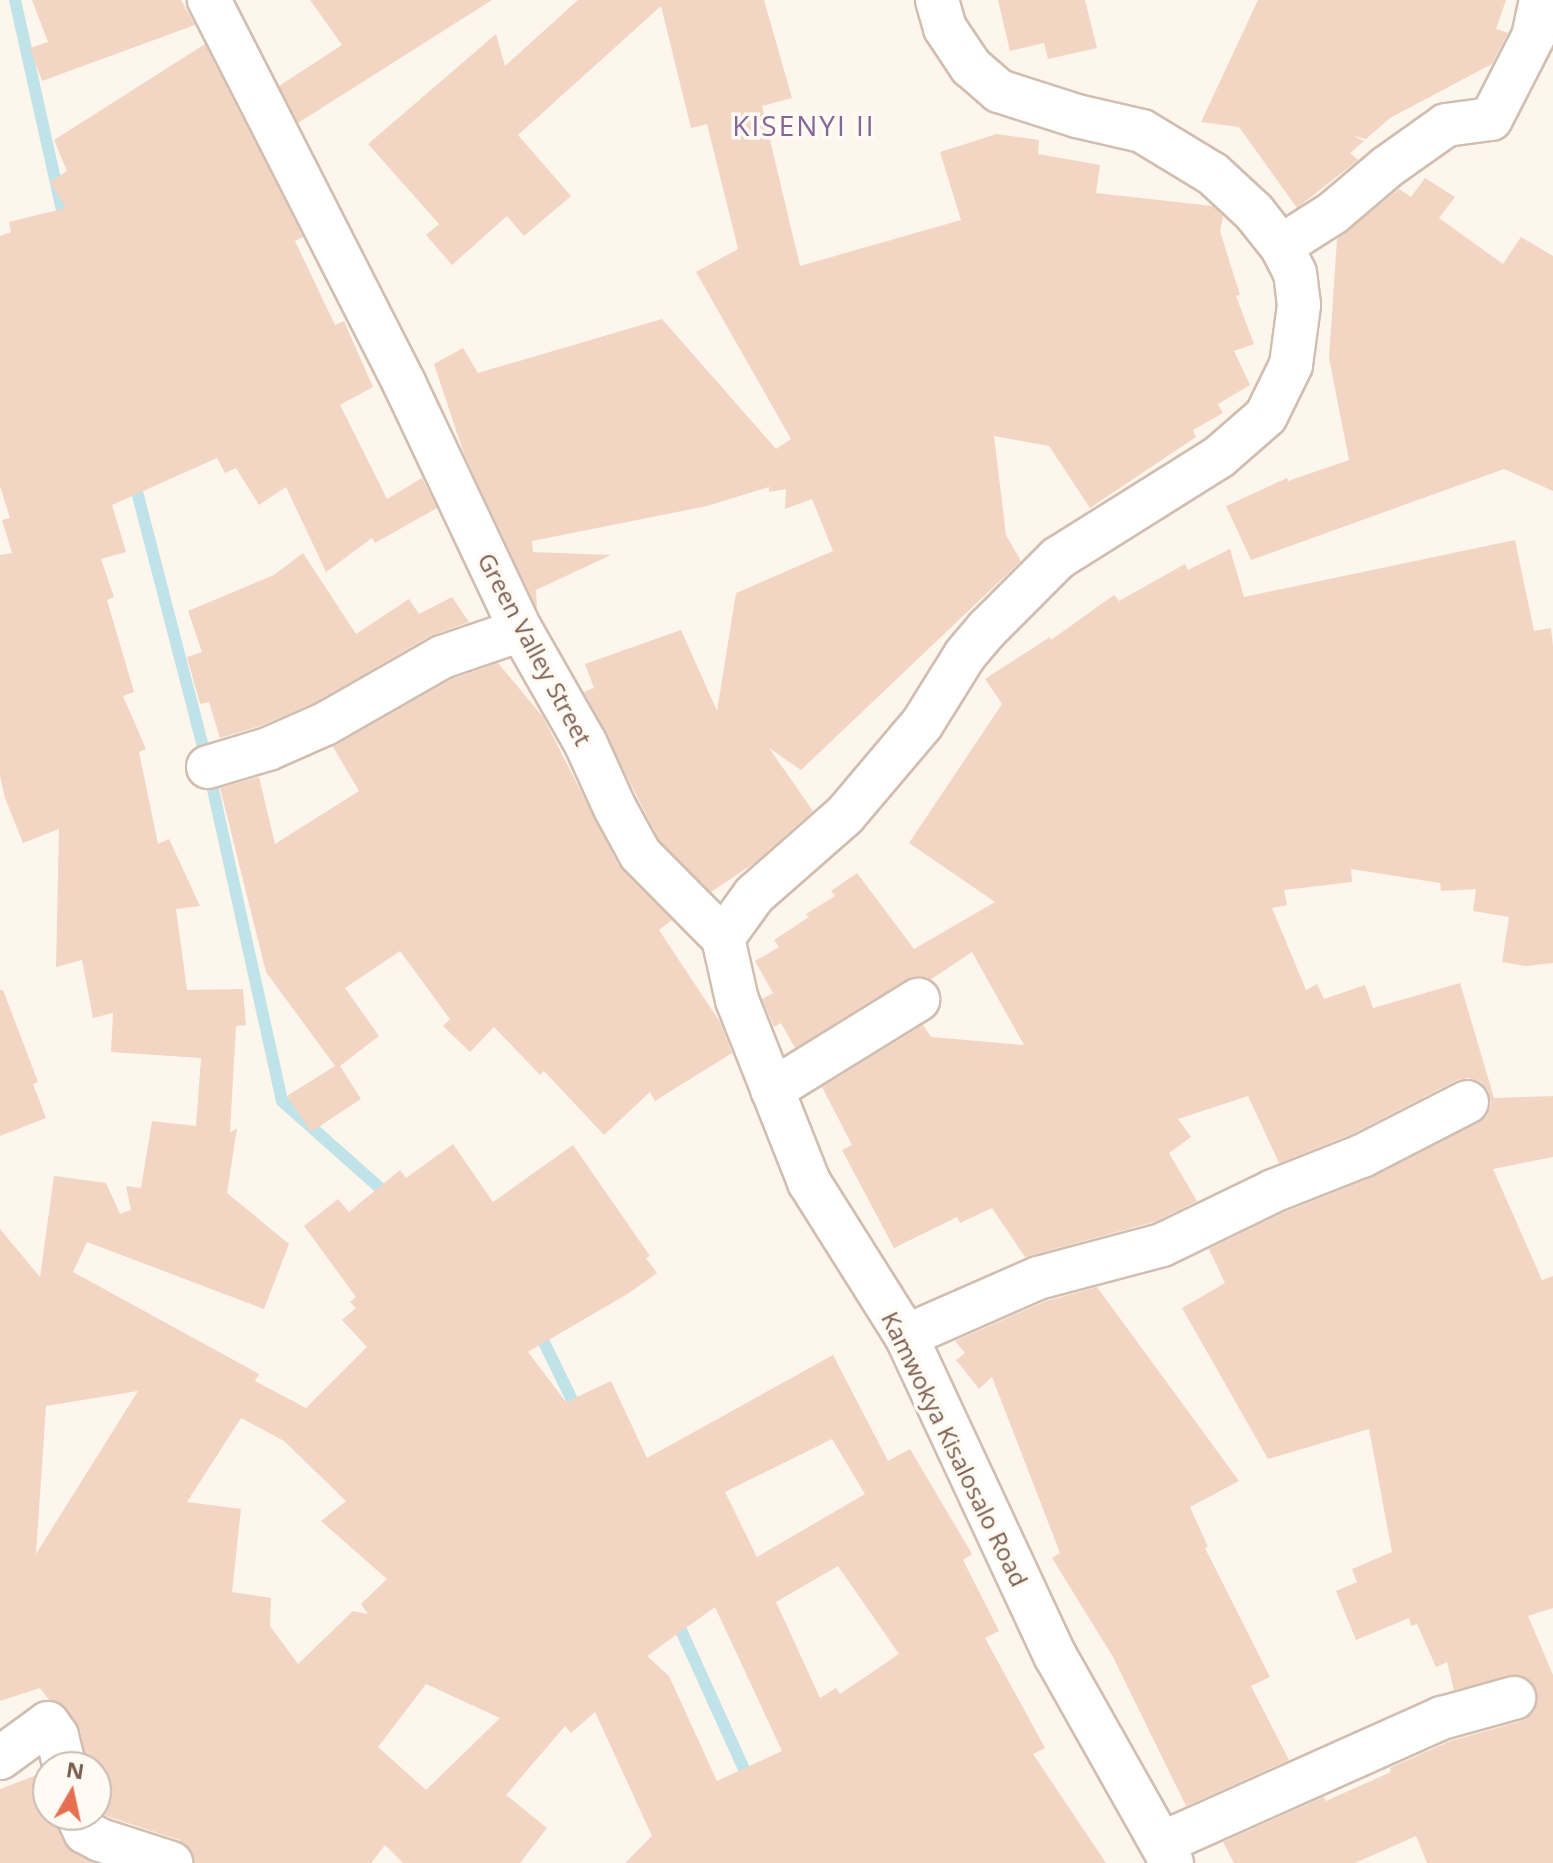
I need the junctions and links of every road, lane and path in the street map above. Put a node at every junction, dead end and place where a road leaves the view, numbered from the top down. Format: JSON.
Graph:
{"nodes":[{"id":1,"x":209,"y":0,"type":"edge"},
{"id":2,"x":937,"y":0,"type":"edge"},
{"id":3,"x":1541,"y":0,"type":"edge"},
{"id":4,"x":1281,"y":246,"type":"junction"},
{"id":5,"x":521,"y":630,"type":"junction"},
{"id":6,"x":208,"y":767,"type":"dead end"},
{"id":7,"x":723,"y":938,"type":"junction"},
{"id":8,"x":918,"y":1000,"type":"dead end"},
{"id":9,"x":772,"y":1090,"type":"junction"},
{"id":10,"x":1467,"y":1102,"type":"dead end"},
{"id":11,"x":906,"y":1336,"type":"junction"},
{"id":12,"x":1514,"y":1698,"type":"dead end"},
{"id":13,"x":61,"y":1751,"type":"edge"},
{"id":14,"x":0,"y":1758,"type":"edge"},
{"id":15,"x":85,"y":1831,"type":"edge"},
{"id":16,"x":1167,"y":1853,"type":"edge"},
{"id":17,"x":171,"y":1863,"type":"edge"}],
"edges":[{"from":1,"to":5,"type":"street","name":"Green Valley Street"},
{"from":2,"to":4,"type":"street"},
{"from":3,"to":4,"type":"street"},
{"from":4,"to":7,"type":"street"},
{"from":5,"to":6,"type":"street"},
{"from":5,"to":7,"type":"street","name":"Green Valley Street"},
{"from":7,"to":9,"type":"street","name":"Kamwokya Kisalosalo Road"},
{"from":8,"to":9,"type":"street"},
{"from":9,"to":11,"type":"street","name":"Kamwokya Kisalosalo Road"},
{"from":10,"to":11,"type":"street"},
{"from":11,"to":16,"type":"street","name":"Kamwokya Kisalosalo Road"},
{"from":12,"to":16,"type":"street"},
{"from":13,"to":14,"type":"street"},
{"from":15,"to":17,"type":"street"}]}
